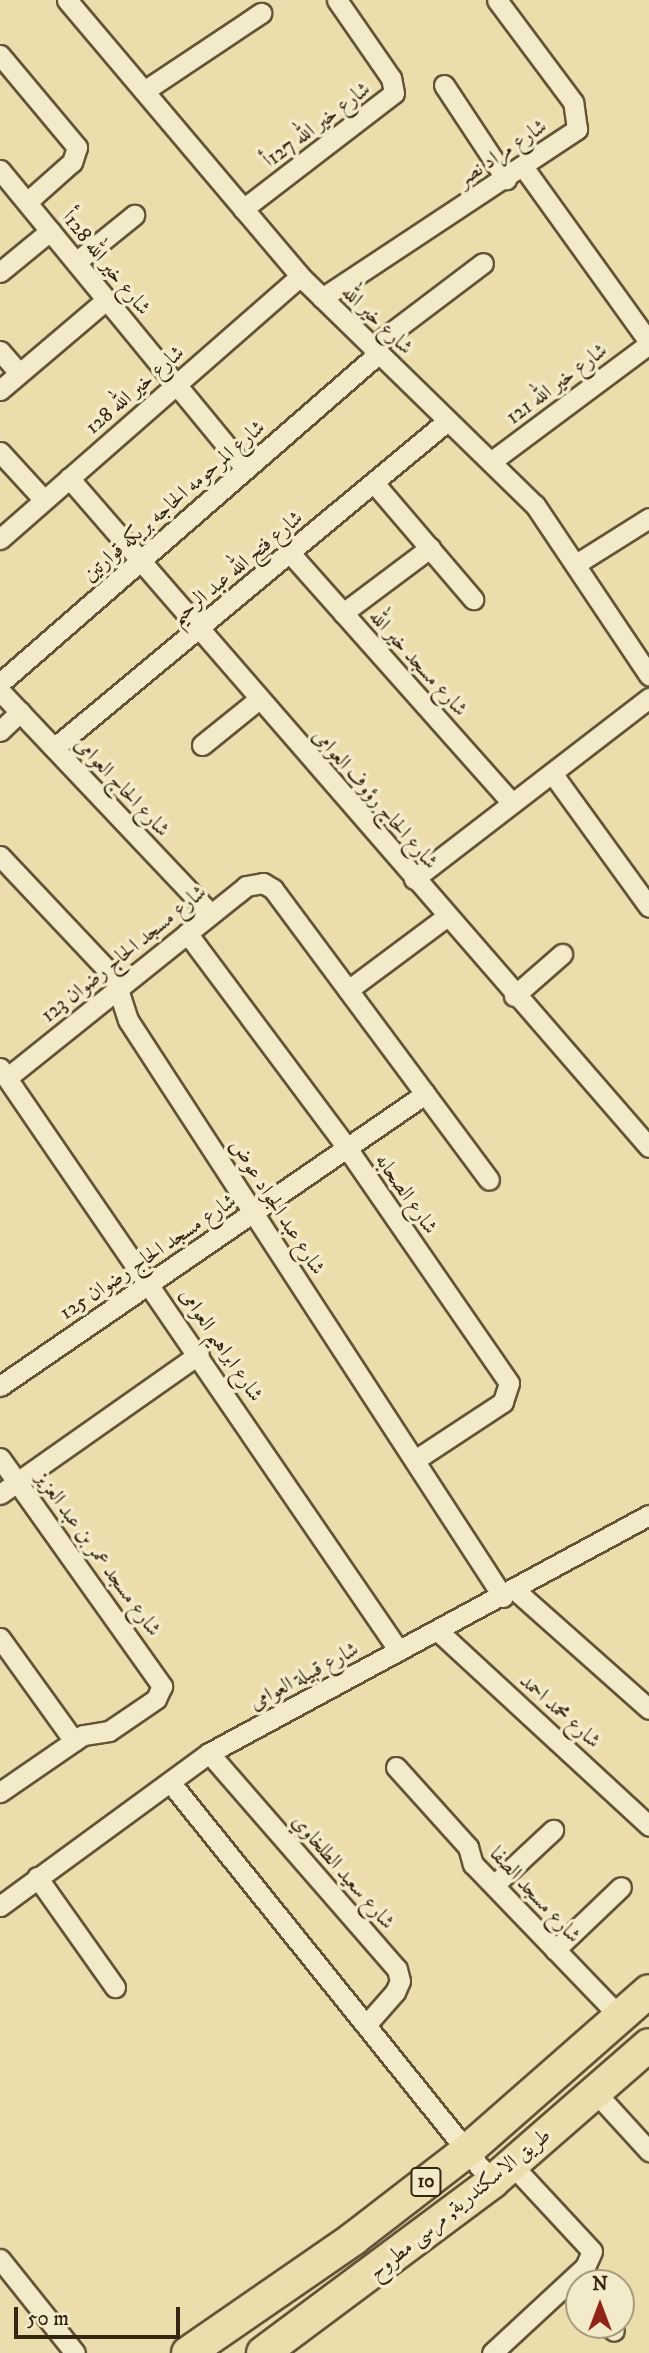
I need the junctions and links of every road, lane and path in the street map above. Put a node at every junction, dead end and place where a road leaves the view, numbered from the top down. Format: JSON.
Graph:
{"nodes":[{"id":1,"x":337,"y":0,"type":"edge"},
{"id":2,"x":497,"y":0,"type":"edge"},
{"id":3,"x":77,"y":3,"type":"edge"},
{"id":4,"x":261,"y":13,"type":"dead end"},
{"id":5,"x":0,"y":55,"type":"edge"},
{"id":6,"x":444,"y":85,"type":"dead end"},
{"id":7,"x":144,"y":91,"type":"junction"},
{"id":8,"x":524,"y":168,"type":"junction"},
{"id":9,"x":0,"y":170,"type":"edge"},
{"id":10,"x":506,"y":179,"type":"junction"},
{"id":11,"x":27,"y":202,"type":"junction"},
{"id":12,"x":243,"y":209,"type":"junction"},
{"id":13,"x":134,"y":215,"type":"dead end"},
{"id":14,"x":50,"y":231,"type":"junction"},
{"id":15,"x":76,"y":262,"type":"junction"},
{"id":16,"x":483,"y":263,"type":"dead end"},
{"id":17,"x":0,"y":272,"type":"edge"},
{"id":18,"x":300,"y":276,"type":"junction"},
{"id":19,"x":322,"y":298,"type":"junction"},
{"id":20,"x":106,"y":300,"type":"junction"},
{"id":21,"x":649,"y":343,"type":"edge"},
{"id":22,"x":375,"y":350,"type":"junction"},
{"id":23,"x":0,"y":351,"type":"edge"},
{"id":24,"x":19,"y":373,"type":"junction"},
{"id":25,"x":174,"y":386,"type":"junction"},
{"id":26,"x":0,"y":390,"type":"edge"},
{"id":27,"x":447,"y":421,"type":"junction"},
{"id":28,"x":0,"y":452,"type":"edge"},
{"id":29,"x":492,"y":461,"type":"junction"},
{"id":30,"x":246,"y":469,"type":"junction"},
{"id":31,"x":69,"y":478,"type":"junction"},
{"id":32,"x":374,"y":483,"type":"junction"},
{"id":33,"x":44,"y":500,"type":"junction"},
{"id":34,"x":649,"y":518,"type":"edge"},
{"id":35,"x":0,"y":539,"type":"edge"},
{"id":36,"x":429,"y":548,"type":"junction"},
{"id":37,"x":290,"y":553,"type":"junction"},
{"id":38,"x":140,"y":561,"type":"junction"},
{"id":39,"x":576,"y":564,"type":"junction"},
{"id":40,"x":473,"y":599,"type":"dead end"},
{"id":41,"x":343,"y":613,"type":"junction"},
{"id":42,"x":199,"y":629,"type":"junction"},
{"id":43,"x":642,"y":651,"type":"edge"},
{"id":44,"x":649,"y":675,"type":"edge"},
{"id":45,"x":0,"y":682,"type":"edge"},
{"id":46,"x":0,"y":691,"type":"edge"},
{"id":47,"x":649,"y":698,"type":"edge"},
{"id":48,"x":259,"y":699,"type":"junction"},
{"id":49,"x":20,"y":712,"type":"junction"},
{"id":50,"x":0,"y":731,"type":"edge"},
{"id":51,"x":202,"y":745,"type":"dead end"},
{"id":52,"x":54,"y":748,"type":"junction"},
{"id":53,"x":552,"y":773,"type":"junction"},
{"id":54,"x":512,"y":803,"type":"junction"},
{"id":55,"x":0,"y":856,"type":"edge"},
{"id":56,"x":414,"y":879,"type":"junction"},
{"id":57,"x":649,"y":908,"type":"edge"},
{"id":58,"x":211,"y":914,"type":"junction"},
{"id":59,"x":446,"y":917,"type":"junction"},
{"id":60,"x":187,"y":933,"type":"junction"},
{"id":61,"x":562,"y":954,"type":"dead end"},
{"id":62,"x":119,"y":988,"type":"junction"},
{"id":63,"x":348,"y":990,"type":"junction"},
{"id":64,"x":514,"y":996,"type":"junction"},
{"id":65,"x":4,"y":1072,"type":"edge"},
{"id":66,"x":425,"y":1094,"type":"junction"},
{"id":67,"x":649,"y":1147,"type":"edge"},
{"id":68,"x":347,"y":1148,"type":"junction"},
{"id":69,"x":489,"y":1180,"type":"dead end"},
{"id":70,"x":254,"y":1212,"type":"junction"},
{"id":71,"x":151,"y":1283,"type":"junction"},
{"id":72,"x":199,"y":1354,"type":"junction"},
{"id":73,"x":0,"y":1386,"type":"edge"},
{"id":74,"x":0,"y":1458,"type":"edge"},
{"id":75,"x":415,"y":1460,"type":"junction"},
{"id":76,"x":17,"y":1482,"type":"junction"},
{"id":77,"x":0,"y":1494,"type":"edge"},
{"id":78,"x":649,"y":1515,"type":"edge"},
{"id":79,"x":509,"y":1593,"type":"junction"},
{"id":80,"x":438,"y":1631,"type":"junction"},
{"id":81,"x":0,"y":1638,"type":"edge"},
{"id":82,"x":399,"y":1651,"type":"junction"},
{"id":83,"x":649,"y":1709,"type":"edge"},
{"id":84,"x":74,"y":1741,"type":"junction"},
{"id":85,"x":209,"y":1753,"type":"junction"},
{"id":86,"x":396,"y":1767,"type":"dead end"},
{"id":87,"x":170,"y":1782,"type":"junction"},
{"id":88,"x":0,"y":1792,"type":"edge"},
{"id":89,"x":649,"y":1826,"type":"edge"},
{"id":90,"x":553,"y":1830,"type":"dead end"},
{"id":91,"x":37,"y":1877,"type":"junction"},
{"id":92,"x":494,"y":1885,"type":"junction"},
{"id":93,"x":621,"y":1887,"type":"dead end"},
{"id":94,"x":0,"y":1906,"type":"edge"},
{"id":95,"x":555,"y":1950,"type":"junction"},
{"id":96,"x":115,"y":1987,"type":"dead end"},
{"id":97,"x":649,"y":1991,"type":"edge"},
{"id":98,"x":621,"y":2018,"type":"junction"},
{"id":99,"x":366,"y":2025,"type":"junction"},
{"id":100,"x":649,"y":2045,"type":"edge"},
{"id":101,"x":596,"y":2093,"type":"junction"},
{"id":102,"x":467,"y":2151,"type":"junction"},
{"id":103,"x":649,"y":2151,"type":"edge"},
{"id":104,"x":502,"y":2174,"type":"junction"},
{"id":105,"x":0,"y":2259,"type":"edge"},
{"id":106,"x":585,"y":2269,"type":"edge"},
{"id":107,"x":565,"y":2294,"type":"edge"},
{"id":108,"x":75,"y":2353,"type":"edge"},
{"id":109,"x":188,"y":2353,"type":"edge"},
{"id":110,"x":264,"y":2353,"type":"edge"},
{"id":111,"x":492,"y":2353,"type":"edge"}],
"edges":[{"from":1,"to":12,"type":"street","name":"شارع خير الله 127أ"},
{"from":2,"to":8,"type":"street","name":"شارع مراد نصر"},
{"from":3,"to":7,"type":"street","name":"شارع خير الله"},
{"from":4,"to":7,"type":"street"},
{"from":5,"to":11,"type":"street"},
{"from":6,"to":10,"type":"street"},
{"from":7,"to":12,"type":"street","name":"شارع خير الله"},
{"from":8,"to":10,"type":"street","name":"شارع مراد نصر"},
{"from":8,"to":21,"type":"street"},
{"from":9,"to":11,"type":"street","name":"شارع خير الله 128أ"},
{"from":10,"to":19,"type":"street","name":"شارع مراد نصر"},
{"from":11,"to":14,"type":"street","name":"شارع خير الله 128أ"},
{"from":12,"to":18,"type":"street","name":"شارع خير الله"},
{"from":13,"to":15,"type":"street"},
{"from":14,"to":15,"type":"street","name":"شارع خير الله 128أ"},
{"from":14,"to":17,"type":"street"},
{"from":15,"to":20,"type":"street","name":"شارع خير الله 128أ"},
{"from":16,"to":22,"type":"street","name":"شارع المرحومه الحاجه بريكه قوارتين"},
{"from":18,"to":19,"type":"street","name":"شارع خير الله"},
{"from":18,"to":25,"type":"street","name":"شارع خير الله 128"},
{"from":19,"to":22,"type":"street","name":"شارع خير الله"},
{"from":20,"to":24,"type":"street"},
{"from":20,"to":25,"type":"street","name":"شارع خير الله 128أ"},
{"from":21,"to":29,"type":"street","name":"شارع خير الله 121"},
{"from":22,"to":27,"type":"street","name":"شارع خير الله"},
{"from":22,"to":30,"type":"street","name":"شارع المرحومه الحاجه بريكه قوارتين"},
{"from":23,"to":24,"type":"street"},
{"from":24,"to":26,"type":"street"},
{"from":25,"to":30,"type":"street","name":"شارع خير الله 128أ"},
{"from":25,"to":31,"type":"street","name":"شارع خير الله 128"},
{"from":27,"to":29,"type":"street","name":"شارع خير الله"},
{"from":27,"to":32,"type":"street","name":"شارع فتح الله عبد الرحيم"},
{"from":28,"to":33,"type":"street"},
{"from":29,"to":39,"type":"street","name":"شارع خير الله"},
{"from":30,"to":38,"type":"street","name":"شارع المرحومه الحاجه بريكه قوارتين"},
{"from":31,"to":33,"type":"street","name":"شارع خير الله 128"},
{"from":31,"to":38,"type":"street","name":"شارع الحاج رؤوف العوامى"},
{"from":32,"to":36,"type":"street"},
{"from":32,"to":37,"type":"street","name":"شارع فتح الله عبد الرحيم"},
{"from":33,"to":35,"type":"street","name":"شارع خير الله 128"},
{"from":34,"to":39,"type":"street"},
{"from":36,"to":40,"type":"street"},
{"from":36,"to":41,"type":"street"},
{"from":37,"to":41,"type":"street","name":"شارع مسجد خير الله"},
{"from":37,"to":42,"type":"street","name":"شارع فتح الله عبد الرحيم"},
{"from":38,"to":42,"type":"street","name":"شارع الحاج رؤوف العوامى"},
{"from":38,"to":45,"type":"street","name":"شارع المرحومه الحاجه بريكه قوارتين"},
{"from":39,"to":43,"type":"street","name":"شارع خير الله"},
{"from":41,"to":54,"type":"street","name":"شارع مسجد خير الله"},
{"from":42,"to":48,"type":"street","name":"شارع الحاج رؤوف العوامى"},
{"from":42,"to":52,"type":"street","name":"شارع فتح الله عبد الرحيم"},
{"from":43,"to":44,"type":"street","name":"شارع خير الله"},
{"from":46,"to":49,"type":"street","name":"شارع الحاج العوامى"},
{"from":47,"to":53,"type":"street"},
{"from":48,"to":51,"type":"street"},
{"from":48,"to":56,"type":"street","name":"شارع الحاج رؤوف العوامى"},
{"from":49,"to":50,"type":"street"},
{"from":49,"to":52,"type":"street","name":"شارع الحاج العوامى"},
{"from":52,"to":58,"type":"street","name":"شارع الحاج العوامى"},
{"from":53,"to":54,"type":"street"},
{"from":53,"to":57,"type":"street"},
{"from":54,"to":56,"type":"street"},
{"from":55,"to":62,"type":"street","name":"شارع عبد الجواد عوض"},
{"from":56,"to":59,"type":"street","name":"شارع الحاج رؤوف العوامى"},
{"from":58,"to":60,"type":"street","name":"شارع مسجد الحاج رضوان 123"},
{"from":58,"to":63,"type":"street","name":"شارع مسجد الحاج رضوان 123"},
{"from":59,"to":63,"type":"street"},
{"from":59,"to":64,"type":"street","name":"شارع الحاج رؤوف العوامى"},
{"from":60,"to":62,"type":"street","name":"شارع مسجد الحاج رضوان 123"},
{"from":60,"to":68,"type":"street","name":"شارع الصحابه"},
{"from":61,"to":64,"type":"street"},
{"from":62,"to":65,"type":"street","name":"شارع مسجد الحاج رضوان 123"},
{"from":62,"to":70,"type":"street","name":"شارع عبد الجواد عوض"},
{"from":63,"to":66,"type":"street"},
{"from":64,"to":67,"type":"street","name":"شارع الحاج رؤوف العوامى"},
{"from":65,"to":71,"type":"street","name":"شارع ابراهيم العوامى"},
{"from":66,"to":68,"type":"street","name":"شارع مسجد الحاج رضوان 125"},
{"from":66,"to":69,"type":"street"},
{"from":68,"to":70,"type":"street","name":"شارع مسجد الحاج رضوان 125"},
{"from":68,"to":75,"type":"street","name":"شارع الصحابه"},
{"from":70,"to":71,"type":"street","name":"شارع مسجد الحاج رضوان 125"},
{"from":70,"to":75,"type":"street","name":"شارع عبد الجواد عوض"},
{"from":71,"to":72,"type":"street","name":"شارع ابراهيم العوامى"},
{"from":71,"to":73,"type":"street","name":"شارع مسجد الحاج رضوان 125"},
{"from":72,"to":76,"type":"street"},
{"from":72,"to":82,"type":"street","name":"شارع ابراهيم العوامى"},
{"from":74,"to":76,"type":"street","name":"شارع مسجد عمر بن عبد العزيز"},
{"from":75,"to":79,"type":"street","name":"شارع عبد الجواد عوض"},
{"from":76,"to":77,"type":"street"},
{"from":76,"to":84,"type":"street","name":"شارع مسجد عمر بن عبد العزيز"},
{"from":78,"to":79,"type":"street","name":"شارع قبيلة العوامى"},
{"from":79,"to":80,"type":"street","name":"شارع قبيلة العوامى"},
{"from":79,"to":83,"type":"street","name":"شارع عبد الجواد عوض"},
{"from":80,"to":82,"type":"street","name":"شارع قبيلة العوامى"},
{"from":80,"to":89,"type":"street","name":"شارع محمد احمد"},
{"from":81,"to":84,"type":"street"},
{"from":82,"to":85,"type":"street","name":"شارع قبيلة العوامى"},
{"from":84,"to":88,"type":"street"},
{"from":85,"to":87,"type":"street","name":"شارع قبيلة العوامى"},
{"from":85,"to":99,"type":"street","name":"شارع سعيد الطلخاوي"},
{"from":86,"to":92,"type":"street","name":"شارع مسجد الصفا"},
{"from":87,"to":91,"type":"street","name":"شارع قبيلة العوامى"},
{"from":87,"to":99,"type":"street"},
{"from":90,"to":92,"type":"street"},
{"from":91,"to":94,"type":"street","name":"شارع قبيلة العوامى"},
{"from":91,"to":96,"type":"street"},
{"from":92,"to":95,"type":"street","name":"شارع مسجد الصفا"},
{"from":93,"to":95,"type":"street"},
{"from":95,"to":98,"type":"street","name":"شارع مسجد الصفا"},
{"from":97,"to":98,"type":"main road","name":"طريق الاسكندرية, مرسى مطروح","number":"10"},
{"from":98,"to":102,"type":"main road","name":"طريق الاسكندرية, مرسى مطروح","number":"10"},
{"from":99,"to":102,"type":"street"},
{"from":100,"to":101,"type":"main road","name":"طريق الاسكندرية, مرسى مطروح","number":"10"},
{"from":101,"to":103,"type":"street"},
{"from":101,"to":104,"type":"main road","name":"طريق الاسكندرية, مرسى مطروح","number":"10"},
{"from":102,"to":104,"type":"street"},
{"from":102,"to":109,"type":"main road","name":"طريق الاسكندرية, مرسى مطروح","number":"10"},
{"from":104,"to":106,"type":"street"},
{"from":104,"to":110,"type":"main road","name":"طريق الاسكندرية, مرسى مطروح","number":"10"},
{"from":105,"to":108,"type":"street"},
{"from":107,"to":111,"type":"street"}]}
